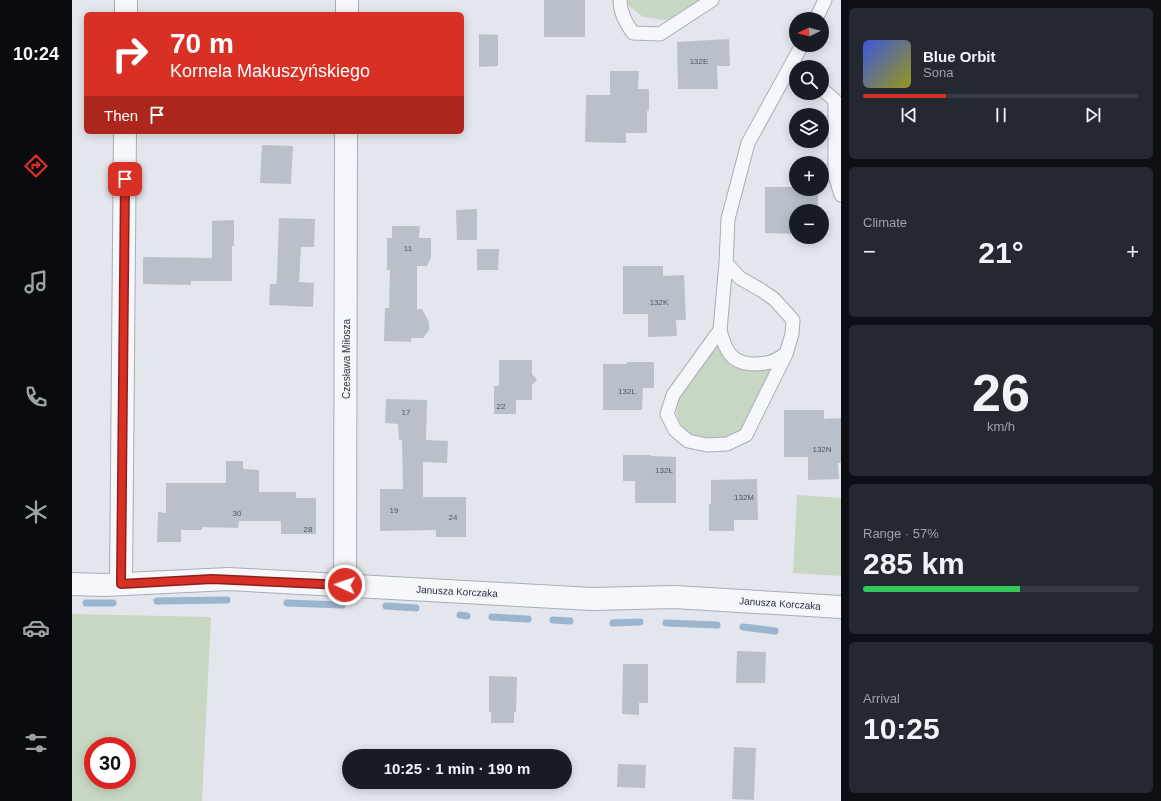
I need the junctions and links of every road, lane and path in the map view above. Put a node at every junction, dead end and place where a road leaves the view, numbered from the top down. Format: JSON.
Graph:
{"nodes":[{"id":1,"x":126,"y":0,"type":"edge"},
{"id":2,"x":347,"y":0,"type":"edge"},
{"id":3,"x":620,"y":0,"type":"edge"},
{"id":4,"x":712,"y":0,"type":"edge"},
{"id":5,"x":825,"y":0,"type":"edge"},
{"id":6,"x":126,"y":12,"type":"edge"},
{"id":7,"x":347,"y":12,"type":"edge"},
{"id":8,"x":819,"y":12,"type":"edge"},
{"id":9,"x":789,"y":76,"type":"edge"},
{"id":10,"x":829,"y":96,"type":"edge"},
{"id":11,"x":838,"y":104,"type":"edge"},
{"id":12,"x":125,"y":134,"type":"edge"},
{"id":13,"x":346,"y":134,"type":"edge"},
{"id":14,"x":841,"y":195,"type":"edge"},
{"id":15,"x":726,"y":263,"type":"junction"},
{"id":16,"x":720,"y":330,"type":"junction"},
{"id":17,"x":786,"y":354,"type":"junction"},
{"id":18,"x":72,"y":584,"type":"edge"},
{"id":19,"x":121,"y":584,"type":"junction"},
{"id":20,"x":345,"y":585,"type":"junction"},
{"id":21,"x":841,"y":607,"type":"edge"}],
"edges":[{"from":1,"to":6,"type":"street"},
{"from":2,"to":7,"type":"street"},
{"from":3,"to":4,"type":"lane"},
{"from":5,"to":8,"type":"lane"},
{"from":9,"to":15,"type":"lane"},
{"from":10,"to":11,"type":"lane"},
{"from":11,"to":14,"type":"lane"},
{"from":12,"to":19,"type":"street"},
{"from":13,"to":20,"type":"street","name":"Czesława Miłosza"},
{"from":15,"to":16,"type":"lane"},
{"from":15,"to":17,"type":"lane"},
{"from":16,"to":17,"type":"lane"},
{"from":16,"to":17,"type":"lane"},
{"from":18,"to":19,"type":"street","name":"Janusza Korczaka"},
{"from":19,"to":20,"type":"street","name":"Janusza Korczaka"},
{"from":20,"to":21,"type":"street","name":"Janusza Korczaka"}]}
